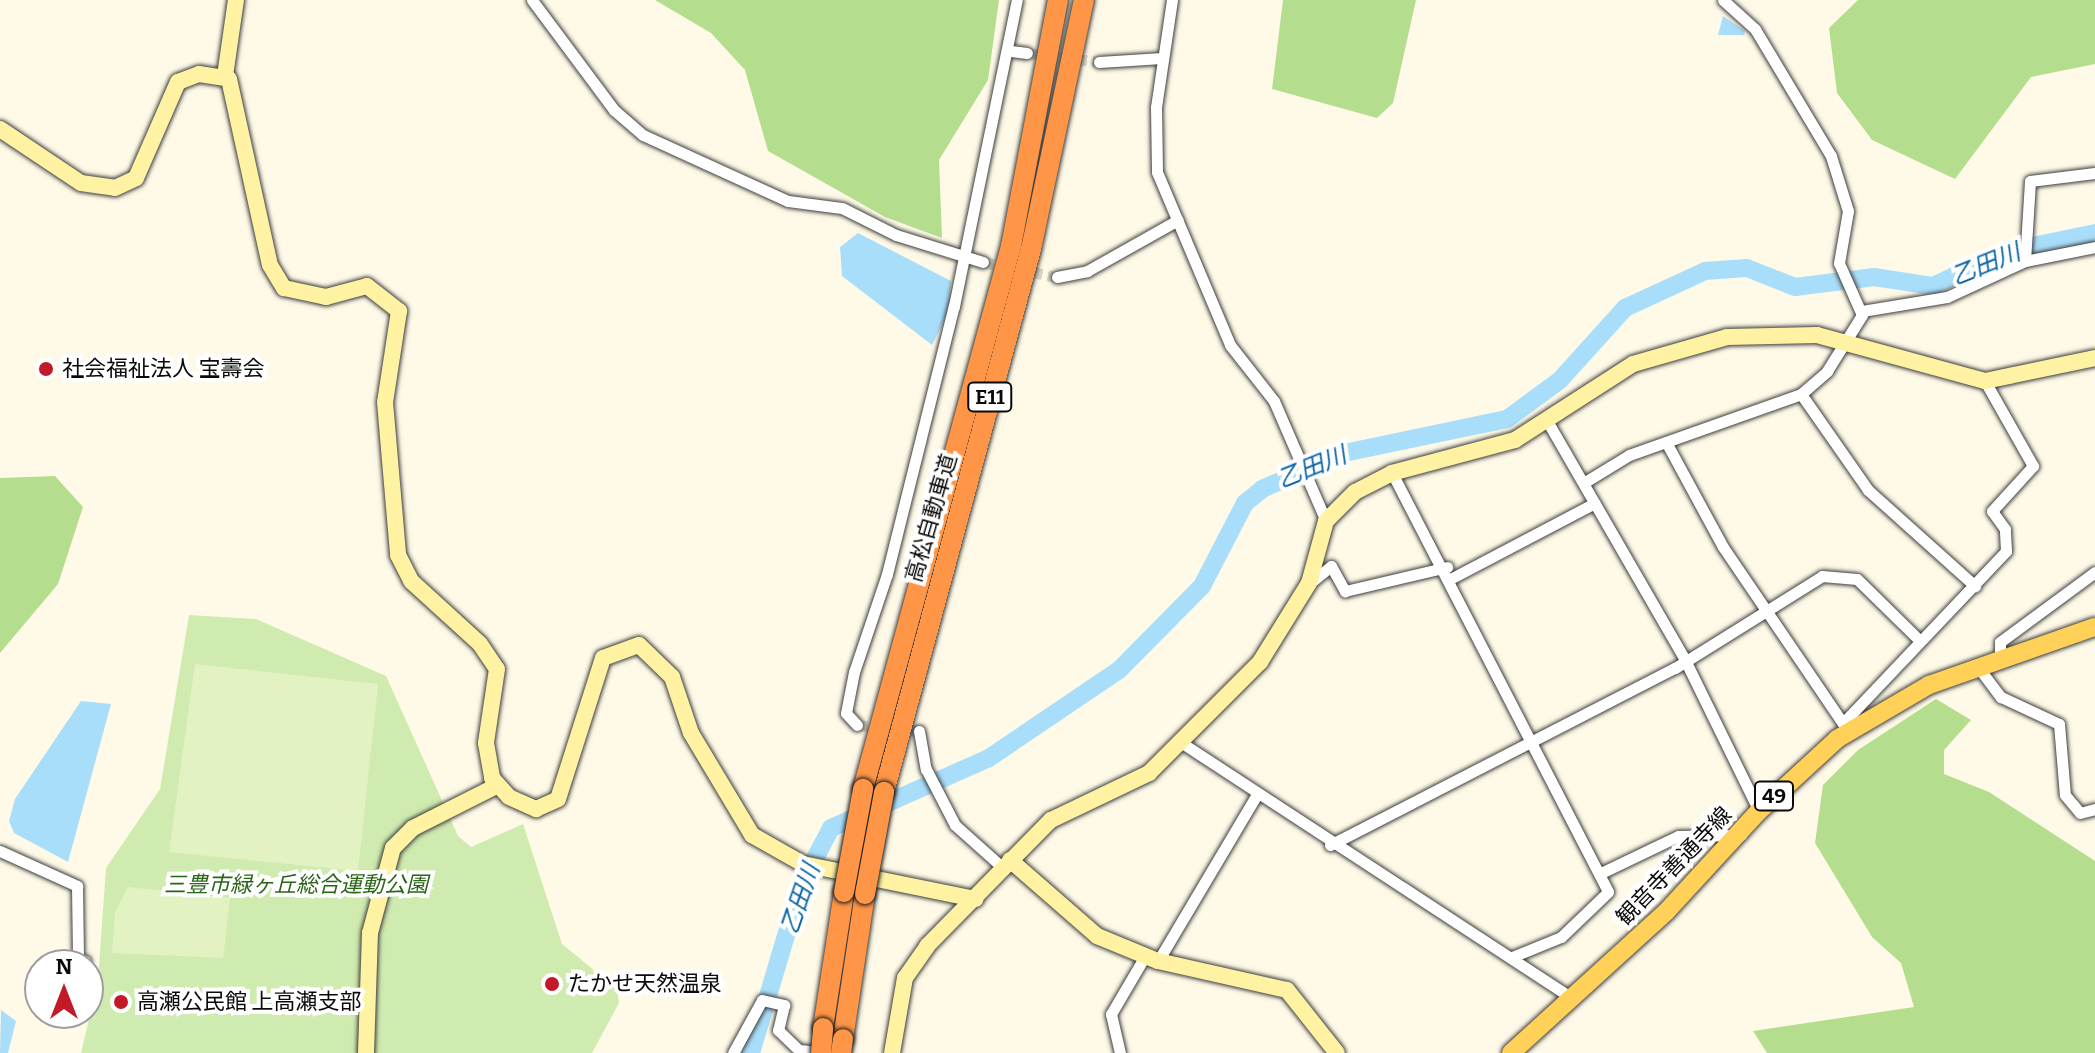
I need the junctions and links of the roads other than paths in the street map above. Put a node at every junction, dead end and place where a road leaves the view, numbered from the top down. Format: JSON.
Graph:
{"nodes":[{"id":1,"x":236,"y":0,"type":"edge"},
{"id":2,"x":532,"y":0,"type":"edge"},
{"id":3,"x":1017,"y":0,"type":"edge"},
{"id":4,"x":1058,"y":0,"type":"edge"},
{"id":5,"x":1084,"y":0,"type":"edge"},
{"id":6,"x":1172,"y":0,"type":"edge"},
{"id":7,"x":1723,"y":0,"type":"edge"},
{"id":8,"x":1011,"y":51,"type":"junction"},
{"id":9,"x":1027,"y":53,"type":"tunnel mouth"},
{"id":10,"x":1162,"y":58,"type":"junction"},
{"id":11,"x":1099,"y":62,"type":"tunnel mouth"},
{"id":12,"x":225,"y":76,"type":"junction"},
{"id":13,"x":0,"y":129,"type":"edge"},
{"id":14,"x":2095,"y":173,"type":"edge"},
{"id":15,"x":1178,"y":220,"type":"junction"},
{"id":16,"x":2095,"y":247,"type":"edge"},
{"id":17,"x":964,"y":253,"type":"junction"},
{"id":18,"x":2025,"y":261,"type":"junction"},
{"id":19,"x":983,"y":262,"type":"tunnel mouth"},
{"id":20,"x":1057,"y":277,"type":"tunnel mouth"},
{"id":21,"x":1862,"y":311,"type":"junction"},
{"id":22,"x":1844,"y":343,"type":"junction"},
{"id":23,"x":2095,"y":358,"type":"edge"},
{"id":24,"x":1985,"y":381,"type":"junction"},
{"id":25,"x":1801,"y":394,"type":"junction"},
{"id":26,"x":1546,"y":419,"type":"junction"},
{"id":27,"x":1666,"y":442,"type":"junction"},
{"id":28,"x":1392,"y":473,"type":"junction"},
{"id":29,"x":1585,"y":482,"type":"junction"},
{"id":30,"x":1595,"y":503,"type":"junction"},
{"id":31,"x":1326,"y":521,"type":"junction"},
{"id":32,"x":2095,"y":572,"type":"edge"},
{"id":33,"x":1450,"y":573,"type":"junction"},
{"id":34,"x":1309,"y":583,"type":"junction"},
{"id":35,"x":1975,"y":586,"type":"junction"},
{"id":36,"x":1764,"y":610,"type":"junction"},
{"id":37,"x":2095,"y":627,"type":"edge"},
{"id":38,"x":1920,"y":641,"type":"junction"},
{"id":39,"x":2000,"y":659,"type":"junction"},
{"id":40,"x":1685,"y":660,"type":"junction"},
{"id":41,"x":1978,"y":667,"type":"junction"},
{"id":42,"x":857,"y":725,"type":"dead end"},
{"id":43,"x":1846,"y":727,"type":"junction"},
{"id":44,"x":919,"y":731,"type":"dead end"},
{"id":45,"x":1528,"y":741,"type":"junction"},
{"id":46,"x":1182,"y":743,"type":"junction"},
{"id":47,"x":498,"y":785,"type":"junction"},
{"id":48,"x":873,"y":790,"type":"junction"},
{"id":49,"x":1256,"y":796,"type":"junction"},
{"id":50,"x":2095,"y":809,"type":"edge"},
{"id":51,"x":1759,"y":811,"type":"junction"},
{"id":52,"x":1741,"y":835,"type":"junction"},
{"id":53,"x":1330,"y":845,"type":"junction"},
{"id":54,"x":0,"y":851,"type":"edge"},
{"id":55,"x":1006,"y":864,"type":"junction"},
{"id":56,"x":1603,"y":872,"type":"junction"},
{"id":57,"x":975,"y":899,"type":"junction"},
{"id":58,"x":78,"y":949,"type":"edge"},
{"id":59,"x":1512,"y":957,"type":"junction"},
{"id":60,"x":1151,"y":959,"type":"junction"},
{"id":61,"x":1573,"y":999,"type":"junction"},
{"id":62,"x":843,"y":1048,"type":"edge"},
{"id":63,"x":813,"y":1052,"type":"edge"},
{"id":64,"x":366,"y":1053,"type":"edge"},
{"id":65,"x":733,"y":1053,"type":"edge"},
{"id":66,"x":892,"y":1053,"type":"edge"},
{"id":67,"x":1120,"y":1053,"type":"edge"},
{"id":68,"x":1337,"y":1053,"type":"edge"},
{"id":69,"x":1511,"y":1053,"type":"edge"}],
"edges":[{"from":1,"to":12,"type":"street"},
{"from":2,"to":17,"type":"street"},
{"from":3,"to":8,"type":"street"},
{"from":4,"to":48,"type":"highway","name":"高松自動車道","number":"E11"},
{"from":5,"to":48,"type":"highway","name":"高松自動車道","number":"E11"},
{"from":6,"to":10,"type":"street"},
{"from":7,"to":21,"type":"street"},
{"from":8,"to":9,"type":"street"},
{"from":8,"to":17,"type":"street"},
{"from":10,"to":11,"type":"street"},
{"from":10,"to":15,"type":"street"},
{"from":12,"to":13,"type":"street"},
{"from":12,"to":47,"type":"street"},
{"from":14,"to":18,"type":"street"},
{"from":15,"to":20,"type":"street"},
{"from":15,"to":31,"type":"street"},
{"from":16,"to":18,"type":"street"},
{"from":17,"to":19,"type":"street"},
{"from":17,"to":42,"type":"street"},
{"from":18,"to":21,"type":"street"},
{"from":21,"to":22,"type":"street"},
{"from":22,"to":24,"type":"street"},
{"from":22,"to":25,"type":"street"},
{"from":22,"to":26,"type":"street"},
{"from":23,"to":24,"type":"street"},
{"from":24,"to":35,"type":"street"},
{"from":25,"to":27,"type":"street"},
{"from":25,"to":35,"type":"street"},
{"from":26,"to":28,"type":"street"},
{"from":26,"to":29,"type":"street"},
{"from":27,"to":29,"type":"street"},
{"from":27,"to":36,"type":"street"},
{"from":28,"to":31,"type":"street"},
{"from":28,"to":33,"type":"street"},
{"from":29,"to":30,"type":"street"},
{"from":30,"to":33,"type":"street"},
{"from":30,"to":40,"type":"street"},
{"from":31,"to":34,"type":"street"},
{"from":32,"to":39,"type":"street"},
{"from":33,"to":34,"type":"street"},
{"from":33,"to":45,"type":"street"},
{"from":34,"to":46,"type":"street"},
{"from":35,"to":38,"type":"street"},
{"from":36,"to":38,"type":"street"},
{"from":36,"to":40,"type":"street"},
{"from":36,"to":43,"type":"street"},
{"from":37,"to":39,"type":"main road","name":"観音寺善通寺線","number":"49"},
{"from":38,"to":43,"type":"street"},
{"from":39,"to":41,"type":"main road","name":"観音寺善通寺線","number":"49"},
{"from":40,"to":45,"type":"street"},
{"from":40,"to":51,"type":"street"},
{"from":41,"to":43,"type":"main road","name":"観音寺善通寺線","number":"49"},
{"from":41,"to":50,"type":"street"},
{"from":43,"to":51,"type":"main road","name":"観音寺善通寺線","number":"49"},
{"from":44,"to":55,"type":"street"},
{"from":45,"to":53,"type":"street"},
{"from":45,"to":56,"type":"street"},
{"from":46,"to":49,"type":"street"},
{"from":46,"to":55,"type":"street"},
{"from":47,"to":57,"type":"street"},
{"from":47,"to":64,"type":"street"},
{"from":48,"to":62,"type":"highway","name":"高松自動車道","number":"E11","bridge":true},
{"from":48,"to":63,"type":"highway","name":"高松自動車道","number":"E11","bridge":true},
{"from":49,"to":53,"type":"street"},
{"from":49,"to":60,"type":"street"},
{"from":51,"to":52,"type":"main road","name":"観音寺善通寺線","number":"49"},
{"from":52,"to":56,"type":"street"},
{"from":52,"to":61,"type":"main road","name":"観音寺善通寺線","number":"49"},
{"from":53,"to":59,"type":"street"},
{"from":54,"to":58,"type":"street"},
{"from":55,"to":57,"type":"street"},
{"from":55,"to":60,"type":"street"},
{"from":56,"to":59,"type":"street"},
{"from":57,"to":66,"type":"street"},
{"from":59,"to":61,"type":"street"},
{"from":60,"to":67,"type":"street"},
{"from":60,"to":68,"type":"street"},
{"from":61,"to":69,"type":"main road","name":"観音寺善通寺線","number":"49"},
{"from":62,"to":63,"type":"street"},
{"from":63,"to":65,"type":"street"}]}
